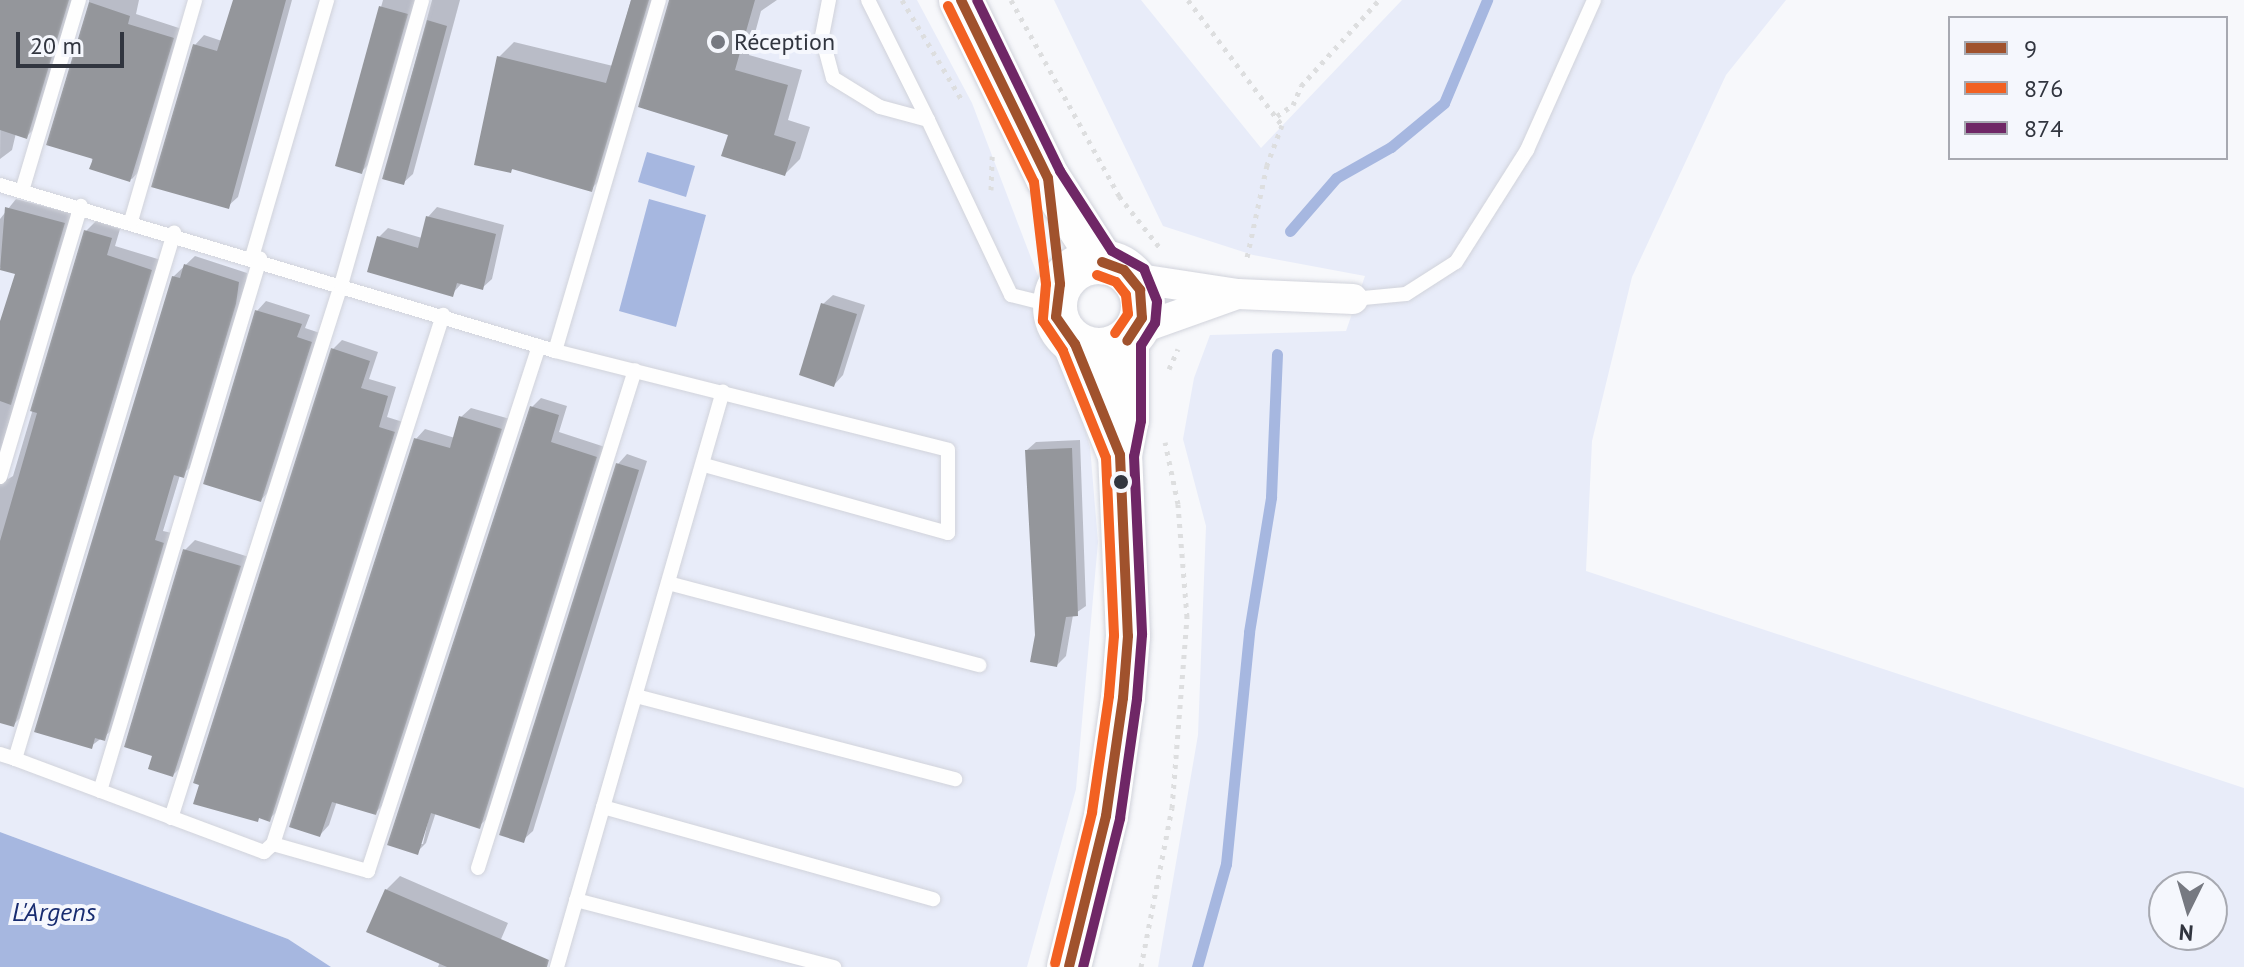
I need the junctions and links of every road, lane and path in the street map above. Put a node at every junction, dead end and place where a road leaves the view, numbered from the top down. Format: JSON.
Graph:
{"nodes":[{"id":1,"x":79,"y":0,"type":"edge"},
{"id":2,"x":195,"y":0,"type":"edge"},
{"id":3,"x":327,"y":0,"type":"edge"},
{"id":4,"x":422,"y":0,"type":"edge"},
{"id":5,"x":659,"y":0,"type":"edge"},
{"id":6,"x":829,"y":0,"type":"edge"},
{"id":7,"x":868,"y":0,"type":"edge"},
{"id":8,"x":902,"y":0,"type":"edge"},
{"id":9,"x":961,"y":0,"type":"edge"},
{"id":10,"x":1011,"y":0,"type":"edge"},
{"id":11,"x":1188,"y":0,"type":"edge"},
{"id":12,"x":1379,"y":0,"type":"edge"},
{"id":13,"x":1594,"y":0,"type":"edge"},
{"id":14,"x":964,"y":105,"type":"dead end"},
{"id":15,"x":1277,"y":116,"type":"junction"},
{"id":16,"x":928,"y":120,"type":"junction"},
{"id":17,"x":985,"y":142,"type":"dead end"},
{"id":18,"x":1048,"y":178,"type":"junction"},
{"id":19,"x":0,"y":185,"type":"edge"},
{"id":20,"x":22,"y":191,"type":"junction"},
{"id":21,"x":81,"y":206,"type":"junction"},
{"id":22,"x":131,"y":221,"type":"junction"},
{"id":23,"x":174,"y":233,"type":"junction"},
{"id":24,"x":992,"y":249,"type":"junction"},
{"id":25,"x":256,"y":258,"type":"junction"},
{"id":26,"x":1134,"y":265,"type":"junction"},
{"id":27,"x":341,"y":285,"type":"junction"},
{"id":28,"x":1251,"y":293,"type":"junction"},
{"id":29,"x":1058,"y":295,"type":"junction"},
{"id":30,"x":1353,"y":299,"type":"joint"},
{"id":31,"x":443,"y":315,"type":"junction"},
{"id":32,"x":1131,"y":336,"type":"junction"},
{"id":33,"x":1183,"y":341,"type":"dead end"},
{"id":34,"x":1075,"y":344,"type":"junction"},
{"id":35,"x":539,"y":346,"type":"junction"},
{"id":36,"x":555,"y":351,"type":"junction"},
{"id":37,"x":635,"y":370,"type":"junction"},
{"id":38,"x":1168,"y":374,"type":"dead end"},
{"id":39,"x":723,"y":391,"type":"junction"},
{"id":40,"x":1164,"y":437,"type":"dead end"},
{"id":41,"x":1120,"y":455,"type":"junction"},
{"id":42,"x":704,"y":465,"type":"junction"},
{"id":43,"x":0,"y":477,"type":"edge"},
{"id":44,"x":672,"y":584,"type":"junction"},
{"id":45,"x":979,"y":665,"type":"dead end"},
{"id":46,"x":636,"y":696,"type":"junction"},
{"id":47,"x":0,"y":754,"type":"edge"},
{"id":48,"x":15,"y":759,"type":"junction"},
{"id":49,"x":955,"y":779,"type":"dead end"},
{"id":50,"x":100,"y":791,"type":"junction"},
{"id":51,"x":603,"y":807,"type":"junction"},
{"id":52,"x":171,"y":818,"type":"junction"},
{"id":53,"x":273,"y":844,"type":"junction"},
{"id":54,"x":478,"y":868,"type":"dead end"},
{"id":55,"x":933,"y":899,"type":"dead end"},
{"id":56,"x":576,"y":900,"type":"junction"},
{"id":57,"x":557,"y":967,"type":"edge"},
{"id":58,"x":834,"y":967,"type":"edge"},
{"id":59,"x":1069,"y":967,"type":"edge"},
{"id":60,"x":1141,"y":967,"type":"edge"}],
"edges":[{"from":1,"to":20,"type":"lane"},
{"from":2,"to":22,"type":"lane"},
{"from":3,"to":25,"type":"lane"},
{"from":4,"to":27,"type":"lane"},
{"from":5,"to":36,"type":"lane"},
{"from":6,"to":16,"type":"lane"},
{"from":7,"to":16,"type":"lane"},
{"from":8,"to":14,"type":"path"},
{"from":9,"to":18,"type":"main road"},
{"from":10,"to":26,"type":"path"},
{"from":11,"to":15,"type":"path"},
{"from":12,"to":15,"type":"path"},
{"from":13,"to":30,"type":"lane"},
{"from":15,"to":28,"type":"path"},
{"from":16,"to":24,"type":"lane"},
{"from":17,"to":24,"type":"path"},
{"from":18,"to":26,"type":"main road"},
{"from":18,"to":29,"type":"main road"},
{"from":19,"to":20,"type":"lane"},
{"from":20,"to":21,"type":"lane"},
{"from":21,"to":22,"type":"lane"},
{"from":21,"to":43,"type":"lane"},
{"from":22,"to":23,"type":"lane"},
{"from":23,"to":25,"type":"lane"},
{"from":23,"to":48,"type":"lane"},
{"from":24,"to":29,"type":"lane"},
{"from":25,"to":27,"type":"lane"},
{"from":25,"to":50,"type":"lane"},
{"from":26,"to":28,"type":"street"},
{"from":26,"to":29,"type":"main road"},
{"from":26,"to":32,"type":"main road"},
{"from":27,"to":31,"type":"lane"},
{"from":27,"to":52,"type":"lane"},
{"from":28,"to":30,"type":"street"},
{"from":28,"to":32,"type":"street"},
{"from":29,"to":34,"type":"main road"},
{"from":31,"to":35,"type":"lane"},
{"from":31,"to":53,"type":"lane"},
{"from":32,"to":34,"type":"main road"},
{"from":32,"to":41,"type":"main road"},
{"from":33,"to":38,"type":"path"},
{"from":34,"to":41,"type":"main road"},
{"from":35,"to":36,"type":"lane"},
{"from":35,"to":53,"type":"lane"},
{"from":36,"to":37,"type":"lane"},
{"from":37,"to":39,"type":"lane"},
{"from":37,"to":54,"type":"lane"},
{"from":39,"to":42,"type":"lane"},
{"from":39,"to":42,"type":"lane"},
{"from":40,"to":60,"type":"path"},
{"from":41,"to":59,"type":"main road"},
{"from":42,"to":44,"type":"lane"},
{"from":44,"to":45,"type":"lane"},
{"from":44,"to":46,"type":"lane"},
{"from":46,"to":49,"type":"lane"},
{"from":46,"to":51,"type":"lane"},
{"from":47,"to":48,"type":"lane"},
{"from":48,"to":50,"type":"lane"},
{"from":50,"to":52,"type":"lane"},
{"from":51,"to":55,"type":"lane"},
{"from":51,"to":56,"type":"lane"},
{"from":52,"to":53,"type":"lane"},
{"from":56,"to":57,"type":"lane"},
{"from":56,"to":58,"type":"lane"}]}
